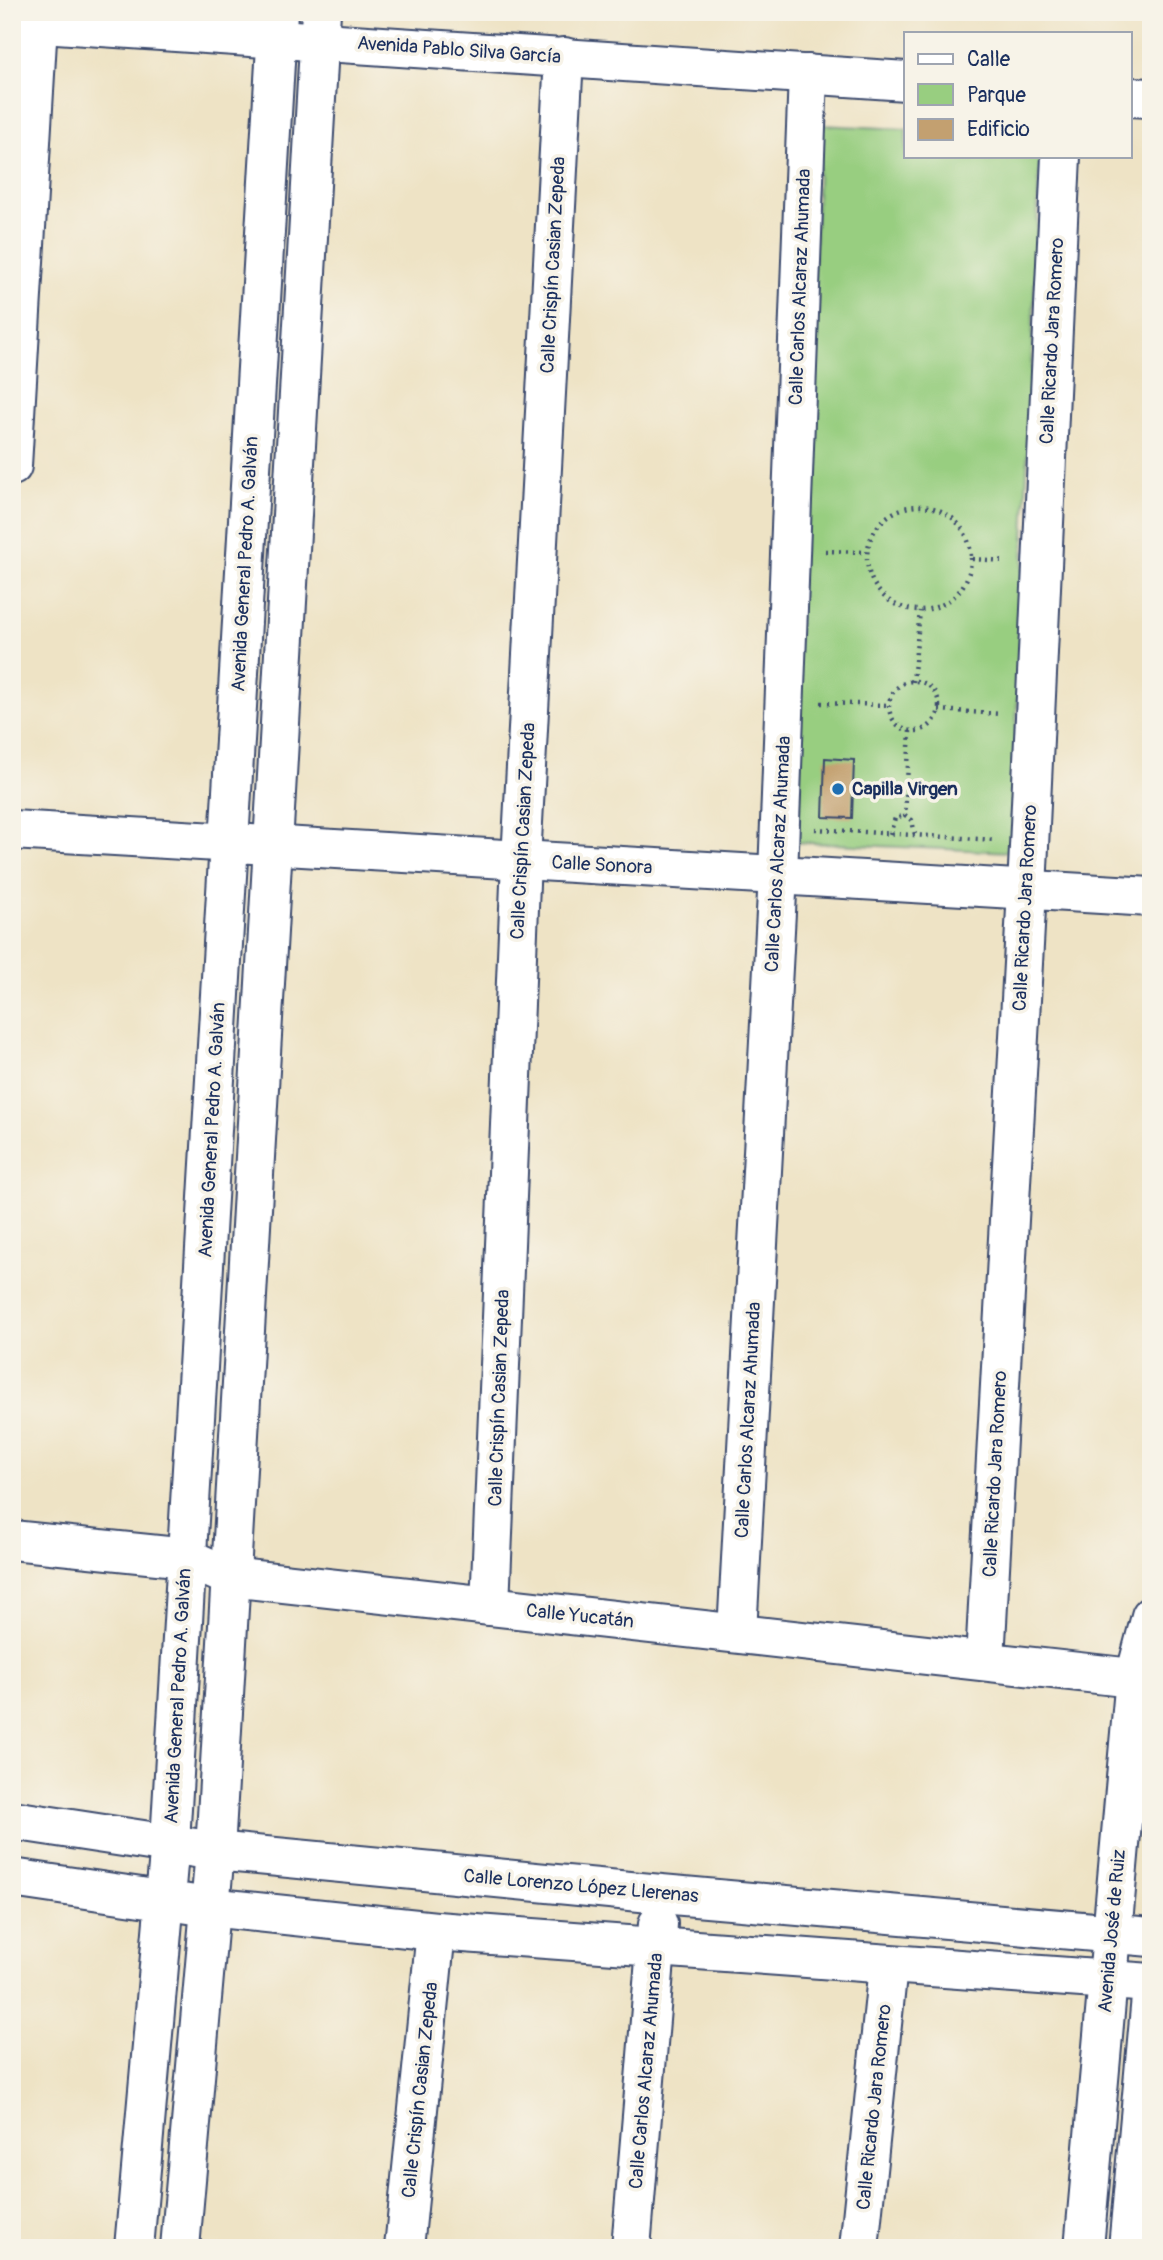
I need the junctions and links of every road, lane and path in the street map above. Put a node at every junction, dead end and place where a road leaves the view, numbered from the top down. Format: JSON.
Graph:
{"nodes":[{"id":1,"x":25,"y":22,"type":"edge"},
{"id":2,"x":277,"y":24,"type":"edge"},
{"id":3,"x":320,"y":26,"type":"edge"},
{"id":4,"x":564,"y":57,"type":"junction"},
{"id":5,"x":808,"y":74,"type":"junction"},
{"id":6,"x":904,"y":81,"type":"edge"},
{"id":7,"x":1132,"y":97,"type":"edge"},
{"id":8,"x":1151,"y":98,"type":"edge"},
{"id":9,"x":1061,"y":158,"type":"edge"},
{"id":10,"x":14,"y":398,"type":"edge"},
{"id":11,"x":12,"y":466,"type":"edge"},
{"id":12,"x":972,"y":559,"type":"junction"},
{"id":13,"x":1019,"y":562,"type":"dead end"},
{"id":14,"x":920,"y":611,"type":"junction"},
{"id":15,"x":913,"y":682,"type":"junction"},
{"id":16,"x":815,"y":703,"type":"dead end"},
{"id":17,"x":889,"y":705,"type":"junction"},
{"id":18,"x":939,"y":709,"type":"junction"},
{"id":19,"x":1010,"y":715,"type":"dead end"},
{"id":20,"x":910,"y":731,"type":"junction"},
{"id":21,"x":905,"y":816,"type":"junction"},
{"id":22,"x":811,"y":829,"type":"dead end"},
{"id":23,"x":12,"y":830,"type":"edge"},
{"id":24,"x":890,"y":834,"type":"junction"},
{"id":25,"x":915,"y":835,"type":"junction"},
{"id":26,"x":1002,"y":841,"type":"dead end"},
{"id":27,"x":228,"y":843,"type":"junction"},
{"id":28,"x":273,"y":845,"type":"junction"},
{"id":29,"x":521,"y":860,"type":"junction"},
{"id":30,"x":778,"y":875,"type":"junction"},
{"id":31,"x":1027,"y":890,"type":"junction"},
{"id":32,"x":1151,"y":897,"type":"edge"},
{"id":33,"x":12,"y":1540,"type":"edge"},
{"id":34,"x":187,"y":1558,"type":"junction"},
{"id":35,"x":230,"y":1577,"type":"junction"},
{"id":36,"x":490,"y":1606,"type":"junction"},
{"id":37,"x":1151,"y":1616,"type":"edge"},
{"id":38,"x":737,"y":1633,"type":"junction"},
{"id":39,"x":985,"y":1660,"type":"junction"},
{"id":40,"x":1143,"y":1679,"type":"edge"},
{"id":41,"x":12,"y":1820,"type":"edge"},
{"id":42,"x":170,"y":1842,"type":"junction"},
{"id":43,"x":215,"y":1851,"type":"junction"},
{"id":44,"x":12,"y":1878,"type":"edge"},
{"id":45,"x":661,"y":1894,"type":"junction"},
{"id":46,"x":165,"y":1899,"type":"junction"},
{"id":47,"x":209,"y":1907,"type":"junction"},
{"id":48,"x":436,"y":1931,"type":"junction"},
{"id":49,"x":1112,"y":1933,"type":"junction"},
{"id":50,"x":1151,"y":1937,"type":"edge"},
{"id":51,"x":656,"y":1949,"type":"junction"},
{"id":52,"x":888,"y":1966,"type":"junction"},
{"id":53,"x":1108,"y":1979,"type":"junction"},
{"id":54,"x":1151,"y":1983,"type":"edge"},
{"id":55,"x":1151,"y":1997,"type":"edge"},
{"id":56,"x":134,"y":2248,"type":"edge"},
{"id":57,"x":180,"y":2248,"type":"edge"},
{"id":58,"x":404,"y":2248,"type":"edge"},
{"id":59,"x":631,"y":2248,"type":"edge"},
{"id":60,"x":859,"y":2248,"type":"edge"},
{"id":61,"x":1084,"y":2248,"type":"edge"},
{"id":62,"x":1129,"y":2248,"type":"edge"}],
"edges":[{"from":1,"to":2,"type":"street","name":"Avenida Pablo Silva García"},
{"from":1,"to":10,"type":"street"},
{"from":2,"to":3,"type":"street","name":"Avenida Pablo Silva García"},
{"from":2,"to":27,"type":"street","name":"Avenida General Pedro A. Galván"},
{"from":3,"to":4,"type":"street","name":"Avenida Pablo Silva García"},
{"from":3,"to":28,"type":"street"},
{"from":4,"to":5,"type":"street","name":"Avenida Pablo Silva García"},
{"from":4,"to":29,"type":"street","name":"Calle Crispín Casian Zepeda"},
{"from":5,"to":6,"type":"street","name":"Avenida Pablo Silva García"},
{"from":5,"to":30,"type":"street","name":"Calle Carlos Alcaraz Ahumada"},
{"from":7,"to":8,"type":"street"},
{"from":9,"to":31,"type":"street","name":"Calle Ricardo Jara Romero"},
{"from":10,"to":11,"type":"street"},
{"from":12,"to":13,"type":"path"},
{"from":12,"to":14,"type":"path"},
{"from":12,"to":14,"type":"path"},
{"from":14,"to":15,"type":"path"},
{"from":15,"to":17,"type":"path"},
{"from":15,"to":18,"type":"path"},
{"from":16,"to":17,"type":"path"},
{"from":17,"to":20,"type":"path"},
{"from":18,"to":19,"type":"path"},
{"from":18,"to":20,"type":"path"},
{"from":20,"to":21,"type":"path"},
{"from":21,"to":24,"type":"path"},
{"from":21,"to":25,"type":"path"},
{"from":22,"to":24,"type":"path"},
{"from":23,"to":27,"type":"street","name":"Calle Sonora"},
{"from":24,"to":25,"type":"path"},
{"from":25,"to":26,"type":"path"},
{"from":27,"to":28,"type":"street","name":"Calle Sonora"},
{"from":27,"to":34,"type":"street","name":"Avenida General Pedro A. Galván"},
{"from":28,"to":29,"type":"street","name":"Calle Sonora"},
{"from":28,"to":35,"type":"street"},
{"from":29,"to":30,"type":"street","name":"Calle Sonora"},
{"from":29,"to":36,"type":"street","name":"Calle Crispín Casian Zepeda"},
{"from":30,"to":31,"type":"street","name":"Calle Sonora"},
{"from":30,"to":38,"type":"street","name":"Calle Carlos Alcaraz Ahumada"},
{"from":31,"to":32,"type":"street","name":"Calle Sonora"},
{"from":31,"to":39,"type":"street","name":"Calle Ricardo Jara Romero"},
{"from":33,"to":34,"type":"street","name":"Calle Yucatán"},
{"from":34,"to":35,"type":"street","name":"Calle Yucatán"},
{"from":34,"to":42,"type":"street","name":"Avenida General Pedro A. Galván"},
{"from":35,"to":36,"type":"street","name":"Calle Yucatán"},
{"from":35,"to":43,"type":"street"},
{"from":36,"to":38,"type":"street","name":"Calle Yucatán"},
{"from":37,"to":40,"type":"street","name":"Avenida José de Ruiz"},
{"from":38,"to":39,"type":"street","name":"Calle Yucatán"},
{"from":39,"to":40,"type":"street","name":"Calle Yucatán"},
{"from":40,"to":49,"type":"street","name":"Avenida José de Ruiz"},
{"from":41,"to":42,"type":"street","name":"Calle Lorenzo López Llerenas"},
{"from":42,"to":43,"type":"street","name":"Calle Lorenzo López Llerenas"},
{"from":42,"to":46,"type":"street","name":"Avenida General Pedro A. Galván"},
{"from":43,"to":45,"type":"street","name":"Calle Lorenzo López Llerenas"},
{"from":43,"to":47,"type":"street"},
{"from":44,"to":46,"type":"street"},
{"from":45,"to":49,"type":"street","name":"Calle Lorenzo López Llerenas"},
{"from":45,"to":51,"type":"street","name":"Calle Carlos Alcaraz Ahumada"},
{"from":46,"to":47,"type":"street"},
{"from":46,"to":56,"type":"street","name":"Avenida General Pedro A. Galván"},
{"from":47,"to":48,"type":"street"},
{"from":47,"to":57,"type":"street"},
{"from":48,"to":51,"type":"street"},
{"from":48,"to":58,"type":"street","name":"Calle Crispín Casian Zepeda"},
{"from":49,"to":50,"type":"street","name":"Calle Lorenzo López Llerenas"},
{"from":49,"to":53,"type":"street","name":"Avenida José de Ruiz"},
{"from":51,"to":52,"type":"street"},
{"from":51,"to":59,"type":"street","name":"Calle Carlos Alcaraz Ahumada"},
{"from":52,"to":53,"type":"street"},
{"from":52,"to":60,"type":"street","name":"Calle Ricardo Jara Romero"},
{"from":53,"to":54,"type":"street"},
{"from":53,"to":61,"type":"street","name":"Avenida José de Ruiz"},
{"from":55,"to":62,"type":"street"}]}
